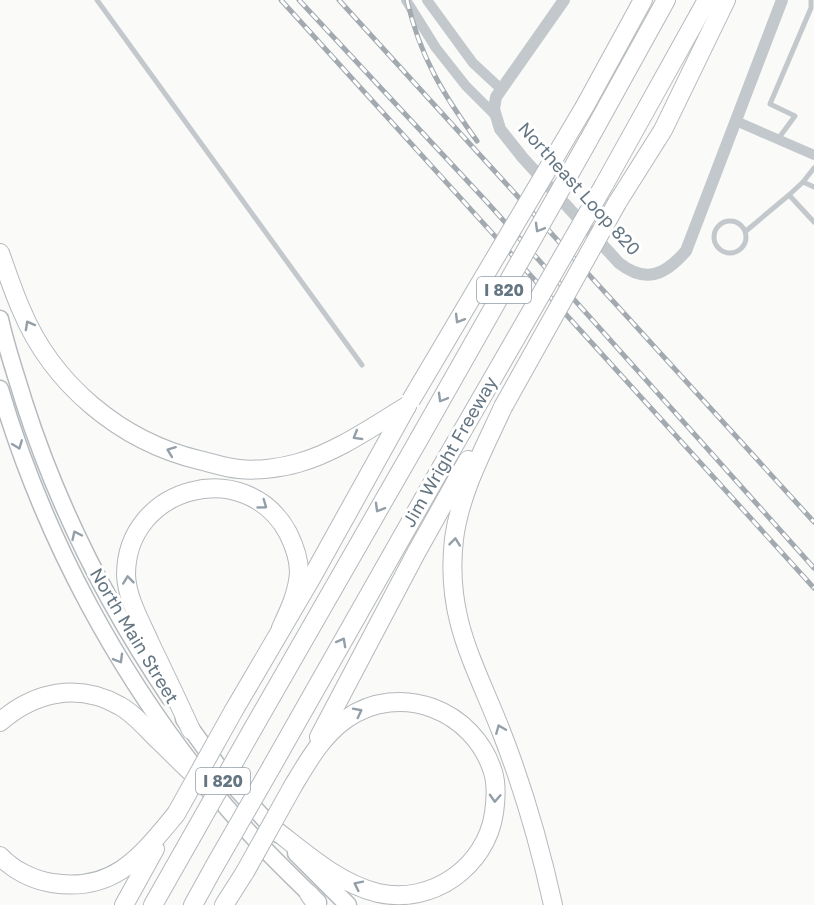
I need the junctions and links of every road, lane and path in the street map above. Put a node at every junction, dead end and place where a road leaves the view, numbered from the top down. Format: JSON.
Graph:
{"nodes":[{"id":1,"x":97,"y":0,"type":"edge"},
{"id":2,"x":406,"y":0,"type":"edge"},
{"id":3,"x":427,"y":0,"type":"edge"},
{"id":4,"x":564,"y":0,"type":"edge"},
{"id":5,"x":643,"y":0,"type":"edge"},
{"id":6,"x":666,"y":0,"type":"edge"},
{"id":7,"x":707,"y":0,"type":"edge"},
{"id":8,"x":726,"y":0,"type":"edge"},
{"id":9,"x":782,"y":0,"type":"edge"},
{"id":10,"x":811,"y":0,"type":"edge"},
{"id":11,"x":501,"y":89,"type":"junction"},
{"id":12,"x":495,"y":115,"type":"junction"},
{"id":13,"x":736,"y":121,"type":"junction"},
{"id":14,"x":778,"y":139,"type":"junction"},
{"id":15,"x":814,"y":155,"type":"edge"},
{"id":16,"x":814,"y":168,"type":"edge"},
{"id":17,"x":803,"y":182,"type":"junction"},
{"id":18,"x":814,"y":187,"type":"edge"},
{"id":19,"x":789,"y":195,"type":"junction"},
{"id":20,"x":814,"y":222,"type":"edge"},
{"id":21,"x":746,"y":231,"type":"junction"},
{"id":22,"x":0,"y":253,"type":"edge"},
{"id":23,"x":0,"y":319,"type":"edge"},
{"id":24,"x":362,"y":365,"type":"dead end"},
{"id":25,"x":0,"y":389,"type":"edge"},
{"id":26,"x":409,"y":403,"type":"junction"},
{"id":27,"x":454,"y":503,"type":"junction"},
{"id":28,"x":281,"y":628,"type":"junction"},
{"id":29,"x":0,"y":722,"type":"edge"},
{"id":30,"x":191,"y":730,"type":"junction"},
{"id":31,"x":292,"y":786,"type":"junction"},
{"id":32,"x":218,"y":797,"type":"junction"},
{"id":33,"x":176,"y":814,"type":"junction"},
{"id":34,"x":274,"y":829,"type":"junction"},
{"id":35,"x":0,"y":856,"type":"edge"},
{"id":36,"x":316,"y":901,"type":"edge"},
{"id":37,"x":124,"y":905,"type":"edge"},
{"id":38,"x":153,"y":905,"type":"edge"},
{"id":39,"x":193,"y":905,"type":"edge"},
{"id":40,"x":224,"y":905,"type":"edge"},
{"id":41,"x":348,"y":905,"type":"edge"},
{"id":42,"x":553,"y":905,"type":"edge"}],
"edges":[{"from":1,"to":24,"type":"lane"},
{"from":2,"to":12,"type":"street"},
{"from":3,"to":11,"type":"street"},
{"from":4,"to":11,"type":"street","name":"Northeast Loop 820"},
{"from":5,"to":26,"type":"highway","one_way":true,"bridge":true},
{"from":6,"to":38,"type":"highway","name":"Jim Wright Freeway","number":"I 820","one_way":true,"bridge":true},
{"from":39,"to":7,"type":"highway","name":"Jim Wright Freeway","number":"I 820","one_way":true,"bridge":true},
{"from":8,"to":27,"type":"highway","bridge":true},
{"from":9,"to":13,"type":"street","name":"Northeast Loop 820"},
{"from":10,"to":14,"type":"lane"},
{"from":11,"to":12,"type":"street","name":"Northeast Loop 820"},
{"from":12,"to":13,"type":"street","name":"Northeast Loop 820"},
{"from":13,"to":14,"type":"street"},
{"from":14,"to":15,"type":"street"},
{"from":16,"to":17,"type":"lane"},
{"from":17,"to":18,"type":"lane"},
{"from":17,"to":19,"type":"lane"},
{"from":19,"to":20,"type":"lane"},
{"from":19,"to":21,"type":"lane"},
{"from":21,"to":21,"type":"lane"},
{"from":26,"to":22,"type":"highway","one_way":true},
{"from":30,"to":23,"type":"main road","name":"North Main Street","one_way":true},
{"from":25,"to":32,"type":"main road","name":"North Main Street","one_way":true},
{"from":26,"to":28,"type":"highway"},
{"from":27,"to":31,"type":"highway"},
{"from":42,"to":27,"type":"highway","one_way":true},
{"from":30,"to":28,"type":"highway","one_way":true},
{"from":28,"to":33,"type":"highway","bridge":true},
{"from":29,"to":32,"type":"highway"},
{"from":30,"to":34,"type":"main road","name":"North Main Street"},
{"from":31,"to":34,"type":"highway","one_way":true},
{"from":31,"to":40,"type":"highway","bridge":true},
{"from":32,"to":36,"type":"main road","name":"North Main Street"},
{"from":33,"to":35,"type":"highway"},
{"from":33,"to":37,"type":"highway"},
{"from":34,"to":41,"type":"main road","name":"North Main Street"}]}
